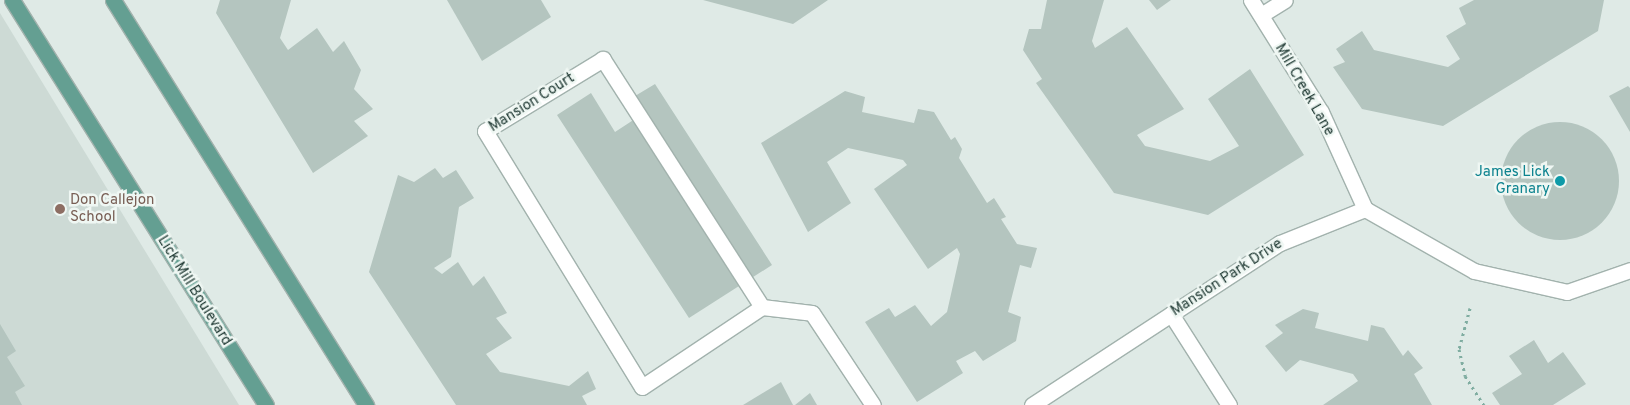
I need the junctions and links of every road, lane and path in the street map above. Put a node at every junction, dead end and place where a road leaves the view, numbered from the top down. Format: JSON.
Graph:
{"nodes":[{"id":1,"x":12,"y":0,"type":"edge"},
{"id":2,"x":113,"y":0,"type":"edge"},
{"id":3,"x":1252,"y":0,"type":"edge"},
{"id":4,"x":1285,"y":0,"type":"edge"},
{"id":5,"x":1261,"y":15,"type":"junction"},
{"id":6,"x":1365,"y":209,"type":"junction"},
{"id":7,"x":1630,"y":270,"type":"edge"},
{"id":8,"x":762,"y":307,"type":"junction"},
{"id":9,"x":1470,"y":308,"type":"dead end"},
{"id":10,"x":1171,"y":314,"type":"junction"},
{"id":11,"x":266,"y":405,"type":"edge"},
{"id":12,"x":366,"y":405,"type":"edge"},
{"id":13,"x":873,"y":405,"type":"edge"},
{"id":14,"x":1032,"y":405,"type":"edge"},
{"id":15,"x":1229,"y":405,"type":"edge"},
{"id":16,"x":1484,"y":405,"type":"edge"}],
"edges":[{"from":1,"to":11,"type":"main road","name":"Lick Mill Boulevard"},
{"from":2,"to":12,"type":"main road"},
{"from":3,"to":5,"type":"lane","name":"Mill Creek Lane"},
{"from":4,"to":5,"type":"lane"},
{"from":5,"to":6,"type":"lane","name":"Mill Creek Lane"},
{"from":6,"to":7,"type":"lane"},
{"from":6,"to":10,"type":"lane","name":"Mansion Park Drive"},
{"from":8,"to":8,"type":"lane","name":"Mansion Court"},
{"from":8,"to":13,"type":"lane"},
{"from":9,"to":16,"type":"path"},
{"from":10,"to":14,"type":"lane","name":"Mansion Park Drive"},
{"from":10,"to":15,"type":"lane"}]}
